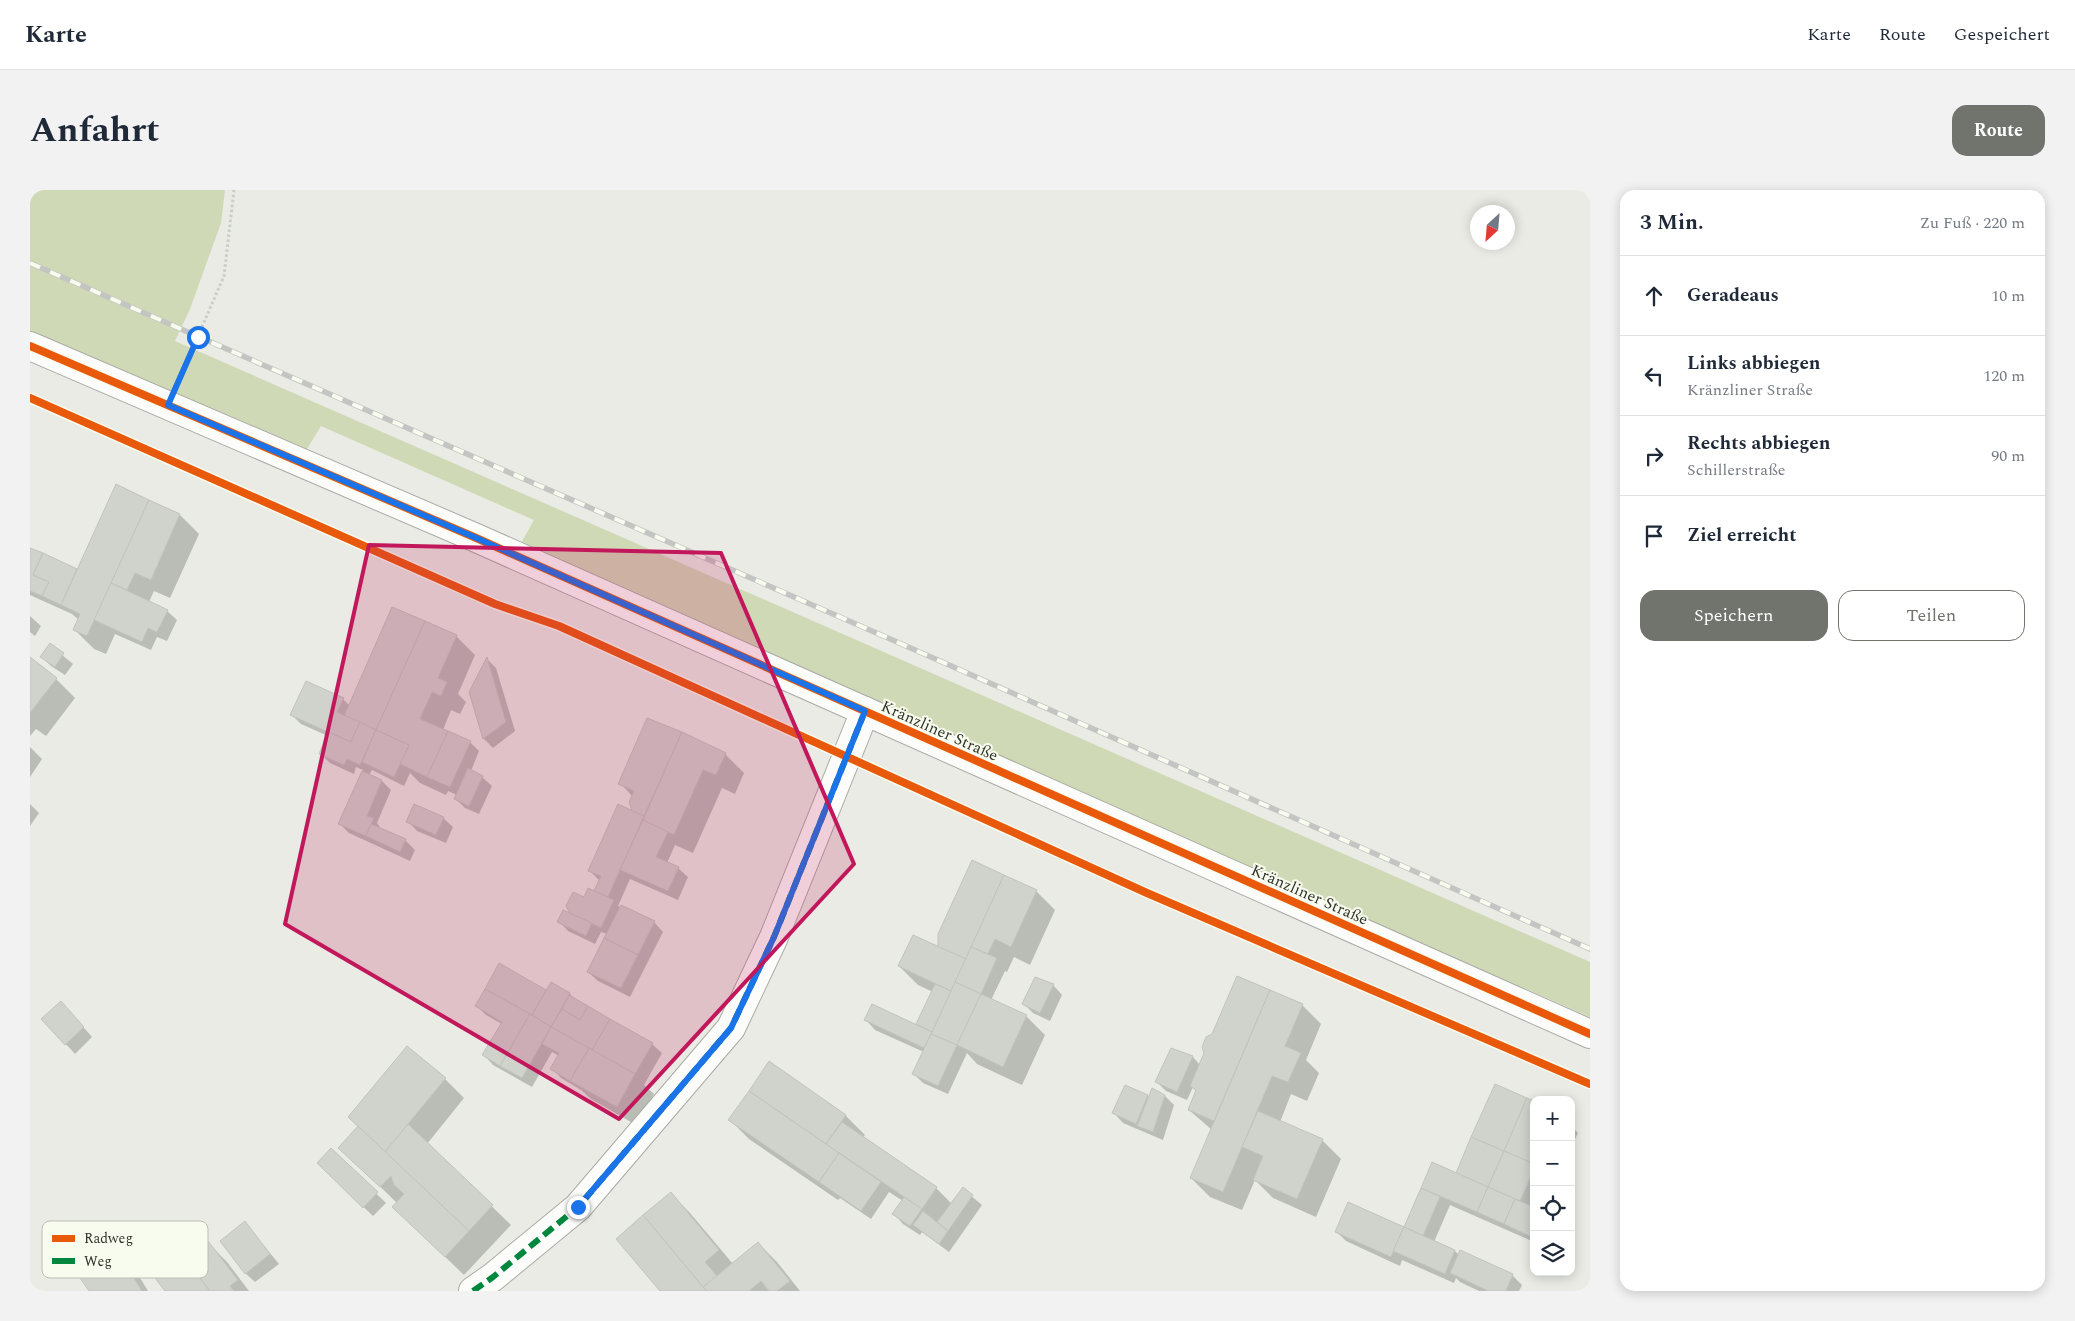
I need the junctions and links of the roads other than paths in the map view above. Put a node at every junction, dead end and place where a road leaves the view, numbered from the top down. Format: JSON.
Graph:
{"nodes":[{"id":1,"x":30,"y":346,"type":"edge"},
{"id":2,"x":865,"y":711,"type":"junction"},
{"id":3,"x":1590,"y":1034,"type":"edge"},
{"id":4,"x":473,"y":1291,"type":"edge"}],
"edges":[{"from":1,"to":2,"type":"street","name":"Kränzliner Straße"},
{"from":2,"to":3,"type":"street","name":"Kränzliner Straße"},
{"from":2,"to":4,"type":"street"}]}
